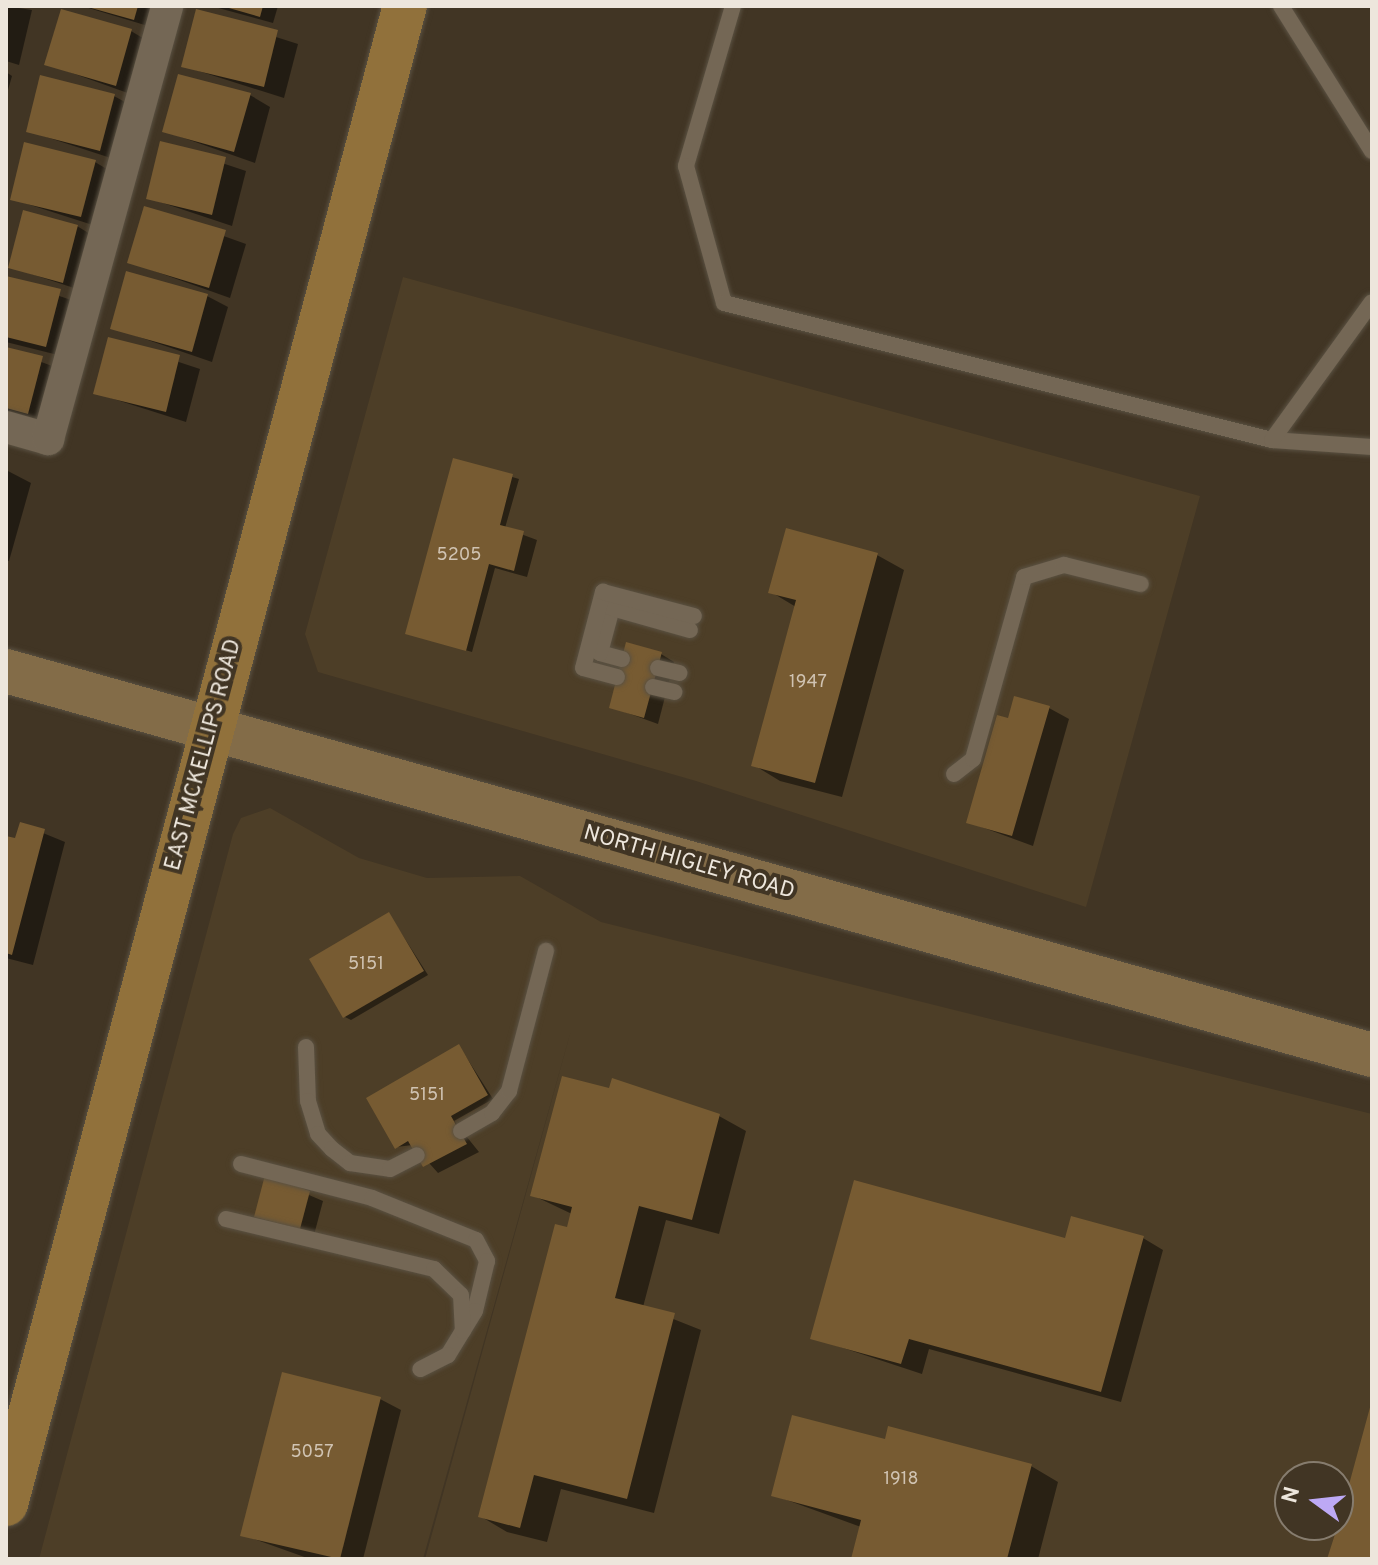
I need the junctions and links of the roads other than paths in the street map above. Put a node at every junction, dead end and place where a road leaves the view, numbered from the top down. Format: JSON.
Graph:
{"nodes":[{"id":1,"x":167,"y":6,"type":"edge"},
{"id":2,"x":405,"y":6,"type":"edge"},
{"id":3,"x":733,"y":6,"type":"edge"},
{"id":4,"x":1281,"y":6,"type":"edge"},
{"id":5,"x":1372,"y":151,"type":"edge"},
{"id":6,"x":1372,"y":302,"type":"edge"},
{"id":7,"x":6,"y":427,"type":"edge"},
{"id":8,"x":1272,"y":440,"type":"junction"},
{"id":9,"x":1372,"y":447,"type":"edge"},
{"id":10,"x":1141,"y":584,"type":"dead end"},
{"id":11,"x":622,"y":659,"type":"dead end"},
{"id":12,"x":658,"y":668,"type":"dead end"},
{"id":13,"x":6,"y":671,"type":"edge"},
{"id":14,"x":679,"y":673,"type":"dead end"},
{"id":15,"x":617,"y":677,"type":"dead end"},
{"id":16,"x":653,"y":687,"type":"dead end"},
{"id":17,"x":674,"y":692,"type":"dead end"},
{"id":18,"x":211,"y":729,"type":"junction"},
{"id":19,"x":954,"y":774,"type":"dead end"},
{"id":20,"x":546,"y":951,"type":"dead end"},
{"id":21,"x":306,"y":1047,"type":"dead end"},
{"id":22,"x":1372,"y":1055,"type":"edge"},
{"id":23,"x":461,"y":1131,"type":"dead end"},
{"id":24,"x":417,"y":1155,"type":"dead end"},
{"id":25,"x":241,"y":1164,"type":"dead end"},
{"id":26,"x":226,"y":1219,"type":"dead end"},
{"id":27,"x":463,"y":1331,"type":"junction"},
{"id":28,"x":420,"y":1369,"type":"dead end"},
{"id":29,"x":6,"y":1504,"type":"edge"}],
"edges":[{"from":1,"to":7,"type":"street"},
{"from":2,"to":18,"type":"main road","name":"EAST MCKELLIPS ROAD"},
{"from":3,"to":8,"type":"lane"},
{"from":4,"to":5,"type":"lane"},
{"from":6,"to":8,"type":"lane"},
{"from":8,"to":9,"type":"lane"},
{"from":10,"to":19,"type":"lane"},
{"from":11,"to":15,"type":"lane"},
{"from":12,"to":14,"type":"lane"},
{"from":13,"to":18,"type":"main road","name":"NORTH HIGLEY ROAD"},
{"from":16,"to":17,"type":"lane"},
{"from":18,"to":22,"type":"main road","name":"NORTH HIGLEY ROAD"},
{"from":18,"to":29,"type":"main road","name":"EAST MCKELLIPS ROAD"},
{"from":20,"to":23,"type":"lane"},
{"from":21,"to":24,"type":"lane"},
{"from":25,"to":27,"type":"lane"},
{"from":26,"to":27,"type":"lane"},
{"from":27,"to":28,"type":"lane"}]}
